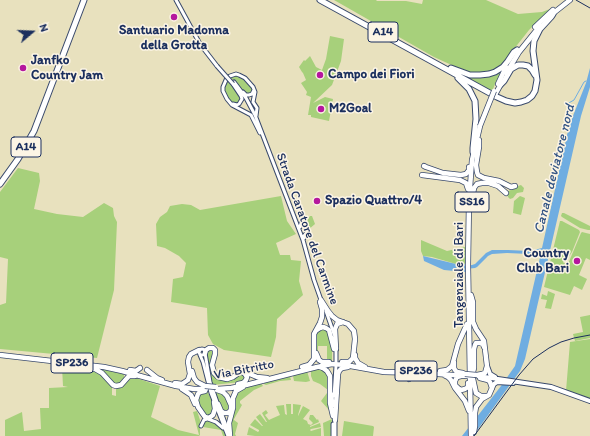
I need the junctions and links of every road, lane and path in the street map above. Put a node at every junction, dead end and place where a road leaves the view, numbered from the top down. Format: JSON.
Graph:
{"nodes":[{"id":1,"x":83,"y":0,"type":"edge"},
{"id":2,"x":177,"y":0,"type":"edge"},
{"id":3,"x":320,"y":0,"type":"edge"},
{"id":4,"x":324,"y":0,"type":"edge"},
{"id":5,"x":565,"y":0,"type":"edge"},
{"id":6,"x":570,"y":0,"type":"edge"},
{"id":7,"x":553,"y":14,"type":"junction"},
{"id":8,"x":517,"y":50,"type":"junction"},
{"id":9,"x":441,"y":65,"type":"junction"},
{"id":10,"x":233,"y":83,"type":"junction"},
{"id":11,"x":500,"y":85,"type":"junction"},
{"id":12,"x":495,"y":92,"type":"junction"},
{"id":13,"x":251,"y":95,"type":"junction"},
{"id":14,"x":231,"y":104,"type":"junction"},
{"id":15,"x":44,"y":106,"type":"junction"},
{"id":16,"x":258,"y":109,"type":"junction"},
{"id":17,"x":479,"y":127,"type":"junction"},
{"id":18,"x":261,"y":134,"type":"junction"},
{"id":19,"x":479,"y":140,"type":"junction"},
{"id":20,"x":473,"y":152,"type":"joint"},
{"id":21,"x":472,"y":160,"type":"junction"},
{"id":22,"x":424,"y":166,"type":"dead end"},
{"id":23,"x":422,"y":175,"type":"dead end"},
{"id":24,"x":0,"y":180,"type":"edge"},
{"id":25,"x":0,"y":184,"type":"edge"},
{"id":26,"x":515,"y":186,"type":"dead end"},
{"id":27,"x":506,"y":193,"type":"dead end"},
{"id":28,"x":470,"y":200,"type":"junction"},
{"id":29,"x":308,"y":231,"type":"dead end"},
{"id":30,"x":306,"y":248,"type":"junction"},
{"id":31,"x":469,"y":267,"type":"junction"},
{"id":32,"x":471,"y":295,"type":"junction"},
{"id":33,"x":321,"y":301,"type":"junction"},
{"id":34,"x":469,"y":313,"type":"junction"},
{"id":35,"x":344,"y":322,"type":"junction"},
{"id":36,"x":457,"y":347,"type":"junction"},
{"id":37,"x":335,"y":349,"type":"junction"},
{"id":38,"x":485,"y":349,"type":"junction"},
{"id":39,"x":354,"y":352,"type":"junction"},
{"id":40,"x":202,"y":353,"type":"junction"},
{"id":41,"x":0,"y":354,"type":"edge"},
{"id":42,"x":454,"y":361,"type":"junction"},
{"id":43,"x":335,"y":363,"type":"junction"},
{"id":44,"x":62,"y":365,"type":"dead end"},
{"id":45,"x":97,"y":366,"type":"junction"},
{"id":46,"x":470,"y":366,"type":"junction"},
{"id":47,"x":487,"y":366,"type":"junction"},
{"id":48,"x":118,"y":368,"type":"junction"},
{"id":49,"x":138,"y":368,"type":"dead end"},
{"id":50,"x":312,"y":368,"type":"junction"},
{"id":51,"x":366,"y":368,"type":"junction"},
{"id":52,"x":147,"y":370,"type":"dead end"},
{"id":53,"x":289,"y":372,"type":"junction"},
{"id":54,"x":425,"y":372,"type":"junction"},
{"id":55,"x":472,"y":376,"type":"junction"},
{"id":56,"x":142,"y":377,"type":"junction"},
{"id":57,"x":267,"y":378,"type":"junction"},
{"id":58,"x":124,"y":381,"type":"junction"},
{"id":59,"x":158,"y":382,"type":"junction"},
{"id":60,"x":170,"y":383,"type":"junction"},
{"id":61,"x":521,"y":383,"type":"junction"},
{"id":62,"x":252,"y":384,"type":"junction"},
{"id":63,"x":492,"y":388,"type":"junction"},
{"id":64,"x":211,"y":389,"type":"junction"},
{"id":65,"x":487,"y":396,"type":"junction"},
{"id":66,"x":590,"y":401,"type":"edge"},
{"id":67,"x":216,"y":403,"type":"junction"},
{"id":68,"x":199,"y":412,"type":"joint"},
{"id":69,"x":334,"y":418,"type":"junction"},
{"id":70,"x":207,"y":419,"type":"junction"},
{"id":71,"x":473,"y":420,"type":"junction"},
{"id":72,"x":201,"y":426,"type":"dead end"},
{"id":73,"x":473,"y":435,"type":"edge"},
{"id":74,"x":229,"y":436,"type":"edge"},
{"id":75,"x":334,"y":436,"type":"edge"}],
"edges":[{"from":1,"to":15,"type":"highway","number":"A14"},
{"from":2,"to":10,"type":"main road","bridge":true},
{"from":3,"to":9,"type":"highway","number":"A14"},
{"from":4,"to":9,"type":"highway","number":"A14"},
{"from":5,"to":8,"type":"highway","name":"Tangenziale di Bari","number":"SS16"},
{"from":6,"to":7,"type":"highway","name":"Tangenziale di Bari","number":"SS16"},
{"from":7,"to":9,"type":"highway"},
{"from":7,"to":11,"type":"highway","name":"Tangenziale di Bari","number":"SS16"},
{"from":8,"to":9,"type":"highway"},
{"from":8,"to":12,"type":"highway","name":"Tangenziale di Bari","number":"SS16"},
{"from":9,"to":11,"type":"highway"},
{"from":9,"to":17,"type":"highway"},
{"from":10,"to":13,"type":"main road"},
{"from":10,"to":14,"type":"main road"},
{"from":10,"to":18,"type":"main road","name":"Strada Caratore del Carmine"},
{"from":11,"to":12,"type":"highway","name":"Tangenziale di Bari","number":"SS16"},
{"from":12,"to":17,"type":"highway","name":"Tangenziale di Bari","number":"SS16","bridge":true},
{"from":13,"to":14,"type":"main road"},
{"from":13,"to":16,"type":"main road"},
{"from":13,"to":16,"type":"main road"},
{"from":14,"to":18,"type":"main road"},
{"from":15,"to":24,"type":"highway","number":"A14"},
{"from":15,"to":25,"type":"highway","number":"A14"},
{"from":16,"to":18,"type":"main road"},
{"from":17,"to":19,"type":"highway","name":"Tangenziale di Bari","number":"SS16"},
{"from":17,"to":20,"type":"highway"},
{"from":18,"to":30,"type":"main road","name":"Strada Caratore del Carmine"},
{"from":18,"to":33,"type":"main road","name":"Strada Caratore del Carmine"},
{"from":19,"to":26,"type":"highway"},
{"from":19,"to":28,"type":"highway","name":"Tangenziale di Bari","number":"SS16"},
{"from":20,"to":21,"type":"highway","name":"Tangenziale di Bari","number":"SS16"},
{"from":21,"to":22,"type":"highway"},
{"from":21,"to":28,"type":"highway","name":"Tangenziale di Bari","number":"SS16"},
{"from":23,"to":28,"type":"highway"},
{"from":27,"to":28,"type":"highway"},
{"from":28,"to":31,"type":"highway","name":"Tangenziale di Bari","number":"SS16"},
{"from":29,"to":30,"type":"main road"},
{"from":30,"to":33,"type":"main road","name":"Strada Caratore del Carmine"},
{"from":31,"to":32,"type":"highway","name":"Tangenziale di Bari","number":"SS16"},
{"from":31,"to":34,"type":"highway","name":"Tangenziale di Bari","number":"SS16"},
{"from":32,"to":38,"type":"highway"},
{"from":32,"to":55,"type":"highway","name":"Tangenziale di Bari","number":"SS16"},
{"from":33,"to":35,"type":"highway"},
{"from":33,"to":37,"type":"main road","name":"Strada Caratore del Carmine"},
{"from":33,"to":53,"type":"highway"},
{"from":34,"to":36,"type":"highway"},
{"from":34,"to":46,"type":"highway","name":"Tangenziale di Bari","number":"SS16"},
{"from":35,"to":37,"type":"highway"},
{"from":35,"to":39,"type":"highway"},
{"from":36,"to":42,"type":"highway"},
{"from":36,"to":46,"type":"highway"},
{"from":37,"to":43,"type":"main road","name":"Strada Caratore del Carmine"},
{"from":37,"to":43,"type":"highway"},
{"from":38,"to":47,"type":"highway"},
{"from":38,"to":55,"type":"highway"},
{"from":39,"to":43,"type":"highway"},
{"from":39,"to":51,"type":"highway"},
{"from":40,"to":57,"type":"highway"},
{"from":40,"to":60,"type":"highway"},
{"from":40,"to":64,"type":"highway"},
{"from":40,"to":64,"type":"highway"},
{"from":40,"to":67,"type":"main road"},
{"from":41,"to":45,"type":"highway","name":"Via Bitritto","number":"SP236"},
{"from":41,"to":48,"type":"highway","name":"Via Bitritto","number":"SP236"},
{"from":42,"to":54,"type":"highway"},
{"from":42,"to":55,"type":"highway"},
{"from":43,"to":51,"type":"highway","name":"Via Bitritto","number":"SP236"},
{"from":43,"to":53,"type":"highway","name":"Via Bitritto","number":"SP236"},
{"from":43,"to":69,"type":"main road","name":"Strada Caratore del Carmine"},
{"from":44,"to":58,"type":"highway"},
{"from":45,"to":56,"type":"highway","name":"Via Bitritto","number":"SP236"},
{"from":45,"to":58,"type":"highway"},
{"from":46,"to":55,"type":"highway","name":"Tangenziale di Bari","number":"SS16"},
{"from":47,"to":55,"type":"highway"},
{"from":47,"to":61,"type":"main road"},
{"from":48,"to":49,"type":"highway"},
{"from":48,"to":60,"type":"highway","name":"Via Bitritto","number":"SP236"},
{"from":50,"to":51,"type":"highway","name":"Via Bitritto","number":"SP236"},
{"from":50,"to":62,"type":"highway","name":"Via Bitritto","number":"SP236"},
{"from":50,"to":69,"type":"highway"},
{"from":51,"to":54,"type":"highway","name":"Via Bitritto","number":"SP236"},
{"from":51,"to":54,"type":"highway","name":"Via Bitritto","number":"SP236"},
{"from":51,"to":69,"type":"highway"},
{"from":52,"to":60,"type":"highway"},
{"from":53,"to":57,"type":"highway","name":"Via Bitritto","number":"SP236"},
{"from":54,"to":55,"type":"highway","name":"Via Bitritto","number":"SP236"},
{"from":54,"to":71,"type":"highway"},
{"from":55,"to":61,"type":"main road","name":"Via Bitritto","number":"SP236"},
{"from":55,"to":63,"type":"highway"},
{"from":55,"to":65,"type":"highway"},
{"from":55,"to":71,"type":"highway","name":"Tangenziale di Bari","number":"SS16"},
{"from":56,"to":58,"type":"highway"},
{"from":56,"to":59,"type":"highway","name":"Via Bitritto","number":"SP236"},
{"from":57,"to":64,"type":"highway","name":"Via Bitritto","number":"SP236"},
{"from":59,"to":64,"type":"highway","name":"Via Bitritto","number":"SP236"},
{"from":59,"to":68,"type":"highway"},
{"from":60,"to":64,"type":"highway","name":"Via Bitritto","number":"SP236"},
{"from":61,"to":63,"type":"main road"},
{"from":61,"to":66,"type":"main road","name":"Via Bitritto","number":"SP236"},
{"from":62,"to":64,"type":"highway","name":"Via Bitritto","number":"SP236"},
{"from":62,"to":74,"type":"highway"},
{"from":63,"to":65,"type":"highway"},
{"from":64,"to":67,"type":"highway"},
{"from":64,"to":67,"type":"highway"},
{"from":65,"to":71,"type":"highway"},
{"from":67,"to":74,"type":"main road"},
{"from":68,"to":70,"type":"main road"},
{"from":69,"to":75,"type":"main road","name":"Strada Caratore del Carmine"},
{"from":70,"to":72,"type":"main road"},
{"from":70,"to":74,"type":"main road"},
{"from":71,"to":73,"type":"highway"}]}
